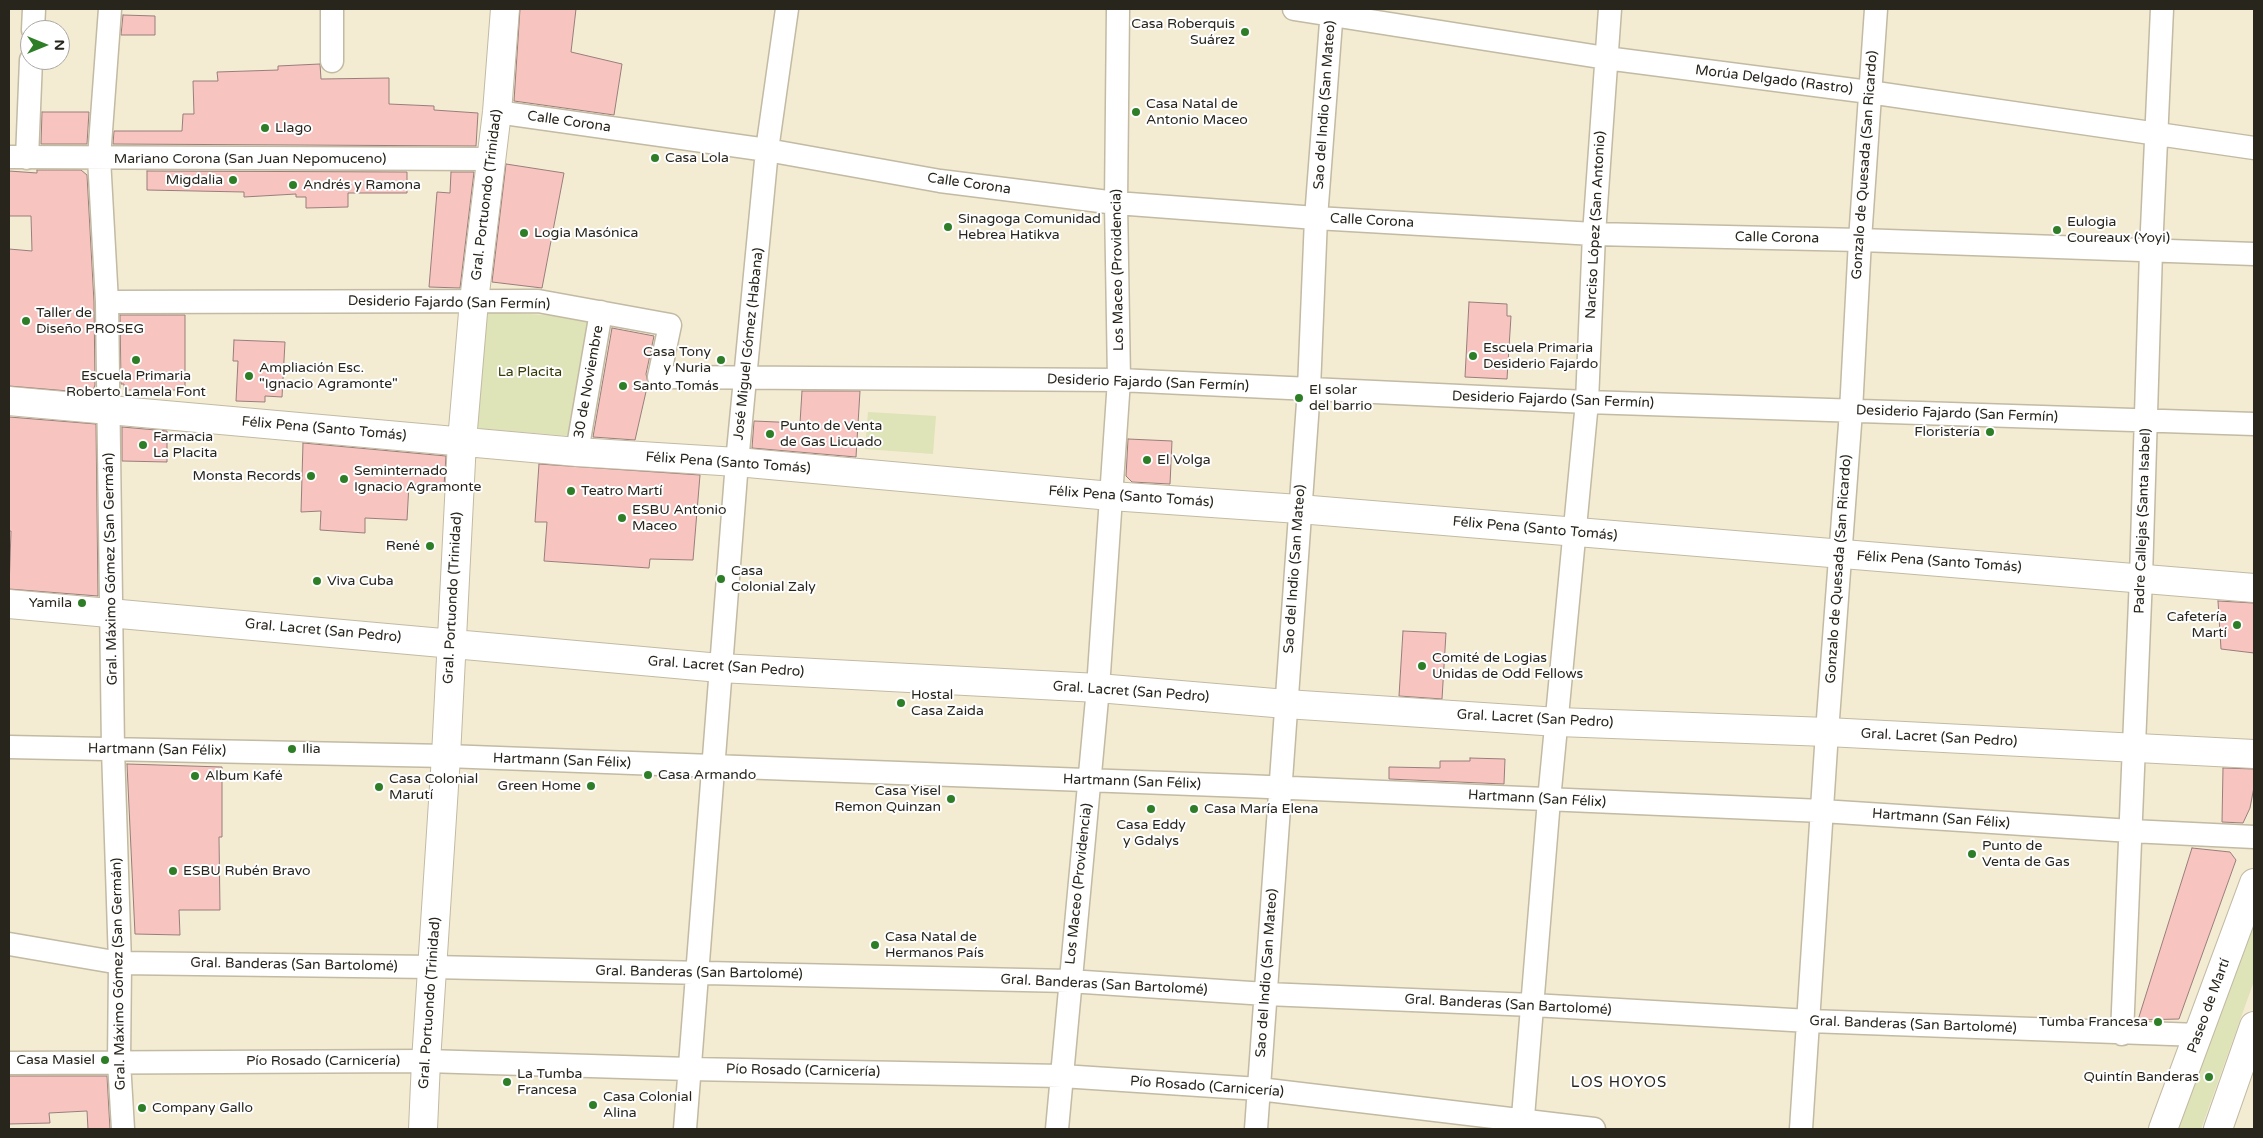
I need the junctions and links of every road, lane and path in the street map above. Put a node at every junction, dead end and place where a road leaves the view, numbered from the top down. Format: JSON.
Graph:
{"nodes":[{"id":1,"x":110,"y":9,"type":"edge"},
{"id":2,"x":332,"y":9,"type":"edge"},
{"id":3,"x":504,"y":9,"type":"edge"},
{"id":4,"x":788,"y":9,"type":"edge"},
{"id":5,"x":1118,"y":9,"type":"edge"},
{"id":6,"x":1294,"y":9,"type":"edge"},
{"id":7,"x":1610,"y":9,"type":"edge"},
{"id":8,"x":1876,"y":9,"type":"edge"},
{"id":9,"x":2162,"y":9,"type":"edge"},
{"id":10,"x":1332,"y":11,"type":"edge"},
{"id":11,"x":1606,"y":58,"type":"junction"},
{"id":12,"x":332,"y":61,"type":"dead end"},
{"id":13,"x":30,"y":70,"type":"edge"},
{"id":14,"x":1870,"y":92,"type":"junction"},
{"id":15,"x":497,"y":112,"type":"junction"},
{"id":16,"x":2158,"y":135,"type":"junction"},
{"id":17,"x":2254,"y":148,"type":"edge"},
{"id":18,"x":767,"y":150,"type":"junction"},
{"id":19,"x":18,"y":157,"type":"edge"},
{"id":20,"x":99,"y":158,"type":"junction"},
{"id":21,"x":490,"y":160,"type":"junction"},
{"id":22,"x":1116,"y":203,"type":"junction"},
{"id":23,"x":1316,"y":218,"type":"junction"},
{"id":24,"x":1594,"y":234,"type":"junction"},
{"id":25,"x":1860,"y":240,"type":"junction"},
{"id":26,"x":2151,"y":251,"type":"junction"},
{"id":27,"x":2254,"y":254,"type":"edge"},
{"id":28,"x":474,"y":301,"type":"junction"},
{"id":29,"x":108,"y":302,"type":"junction"},
{"id":30,"x":601,"y":312,"type":"junction"},
{"id":31,"x":746,"y":379,"type":"junction"},
{"id":32,"x":1119,"y":380,"type":"junction"},
{"id":33,"x":1309,"y":389,"type":"junction"},
{"id":34,"x":9,"y":402,"type":"edge"},
{"id":35,"x":1587,"y":402,"type":"junction"},
{"id":36,"x":1851,"y":411,"type":"junction"},
{"id":37,"x":110,"y":412,"type":"junction"},
{"id":38,"x":2147,"y":419,"type":"junction"},
{"id":39,"x":2254,"y":424,"type":"edge"},
{"id":40,"x":462,"y":440,"type":"junction"},
{"id":41,"x":577,"y":452,"type":"junction"},
{"id":42,"x":737,"y":462,"type":"junction"},
{"id":43,"x":1111,"y":496,"type":"junction"},
{"id":44,"x":1299,"y":509,"type":"junction"},
{"id":45,"x":1575,"y":532,"type":"junction"},
{"id":46,"x":1840,"y":554,"type":"junction"},
{"id":47,"x":2141,"y":577,"type":"junction"},
{"id":48,"x":2254,"y":588,"type":"edge"},
{"id":49,"x":9,"y":604,"type":"edge"},
{"id":50,"x":112,"y":613,"type":"junction"},
{"id":51,"x":450,"y":642,"type":"junction"},
{"id":52,"x":720,"y":668,"type":"junction"},
{"id":53,"x":1098,"y":688,"type":"junction"},
{"id":54,"x":1286,"y":704,"type":"junction"},
{"id":55,"x":1558,"y":722,"type":"junction"},
{"id":56,"x":1827,"y":732,"type":"junction"},
{"id":57,"x":9,"y":747,"type":"edge"},
{"id":58,"x":2135,"y":748,"type":"junction"},
{"id":59,"x":113,"y":749,"type":"junction"},
{"id":60,"x":2254,"y":754,"type":"edge"},
{"id":61,"x":446,"y":756,"type":"junction"},
{"id":62,"x":713,"y":767,"type":"junction"},
{"id":63,"x":1090,"y":781,"type":"junction"},
{"id":64,"x":1280,"y":787,"type":"junction"},
{"id":65,"x":1549,"y":800,"type":"junction"},
{"id":66,"x":1822,"y":811,"type":"junction"},
{"id":67,"x":2131,"y":832,"type":"junction"},
{"id":68,"x":2254,"y":837,"type":"edge"},
{"id":69,"x":2254,"y":883,"type":"edge"},
{"id":70,"x":9,"y":944,"type":"edge"},
{"id":71,"x":120,"y":963,"type":"junction"},
{"id":72,"x":432,"y":967,"type":"junction"},
{"id":73,"x":698,"y":973,"type":"junction"},
{"id":74,"x":1070,"y":981,"type":"junction"},
{"id":75,"x":1266,"y":994,"type":"junction"},
{"id":76,"x":1534,"y":1006,"type":"junction"},
{"id":77,"x":1809,"y":1021,"type":"junction"},
{"id":78,"x":2254,"y":1026,"type":"edge"},
{"id":79,"x":2122,"y":1034,"type":"junction"},
{"id":80,"x":2199,"y":1035,"type":"junction"},
{"id":81,"x":426,"y":1061,"type":"junction"},
{"id":82,"x":119,"y":1062,"type":"junction"},
{"id":83,"x":9,"y":1063,"type":"edge"},
{"id":84,"x":689,"y":1069,"type":"junction"},
{"id":85,"x":1062,"y":1076,"type":"junction"},
{"id":86,"x":1259,"y":1089,"type":"junction"},
{"id":87,"x":1522,"y":1124,"type":"edge"},
{"id":88,"x":123,"y":1129,"type":"edge"},
{"id":89,"x":423,"y":1129,"type":"edge"},
{"id":90,"x":685,"y":1129,"type":"edge"},
{"id":91,"x":1057,"y":1129,"type":"edge"},
{"id":92,"x":1256,"y":1129,"type":"edge"},
{"id":93,"x":1594,"y":1129,"type":"edge"},
{"id":94,"x":1801,"y":1129,"type":"edge"},
{"id":95,"x":2163,"y":1129,"type":"edge"},
{"id":96,"x":2218,"y":1129,"type":"edge"}],
"edges":[{"from":1,"to":20,"type":"street","name":"Gral. Máximo Gómez (San Germán)"},
{"from":2,"to":12,"type":"street"},
{"from":3,"to":15,"type":"street","name":"Gral. Portuondo (Trinidad)"},
{"from":4,"to":18,"type":"street","name":"José Miguel Gómez (Habana)"},
{"from":5,"to":22,"type":"street","name":"Los Maceo (Providencia)"},
{"from":6,"to":10,"type":"street","name":"Morúa Delgado (Rastro)"},
{"from":7,"to":11,"type":"street","name":"Narciso López (San Antonio)"},
{"from":8,"to":14,"type":"street","name":"Gonzalo de Quesada (San Ricardo)"},
{"from":9,"to":16,"type":"street","name":"Padre Callejas (Santa Isabel)"},
{"from":10,"to":11,"type":"street","name":"Morúa Delgado (Rastro)"},
{"from":10,"to":23,"type":"street","name":"Sao del Indio (San Mateo)"},
{"from":11,"to":14,"type":"street","name":"Morúa Delgado (Rastro)"},
{"from":11,"to":24,"type":"street","name":"Narciso López (San Antonio)"},
{"from":13,"to":19,"type":"street"},
{"from":14,"to":16,"type":"street","name":"Morúa Delgado (Rastro)"},
{"from":14,"to":25,"type":"street","name":"Gonzalo de Quesada (San Ricardo)"},
{"from":15,"to":18,"type":"street","name":"Calle Corona"},
{"from":15,"to":21,"type":"street","name":"Gral. Portuondo (Trinidad)"},
{"from":16,"to":17,"type":"street","name":"Morúa Delgado (Rastro)"},
{"from":16,"to":26,"type":"street","name":"Padre Callejas (Santa Isabel)"},
{"from":18,"to":22,"type":"street","name":"Calle Corona"},
{"from":18,"to":31,"type":"street","name":"José Miguel Gómez (Habana)"},
{"from":19,"to":20,"type":"street","name":"Mariano Corona (San Juan Nepomuceno)"},
{"from":20,"to":21,"type":"street","name":"Mariano Corona (San Juan Nepomuceno)"},
{"from":20,"to":29,"type":"street","name":"Gral. Máximo Gómez (San Germán)"},
{"from":21,"to":28,"type":"street","name":"Gral. Portuondo (Trinidad)"},
{"from":22,"to":23,"type":"street","name":"Calle Corona"},
{"from":22,"to":32,"type":"street","name":"Los Maceo (Providencia)"},
{"from":23,"to":24,"type":"street","name":"Calle Corona"},
{"from":23,"to":33,"type":"street","name":"Sao del Indio (San Mateo)"},
{"from":24,"to":25,"type":"street","name":"Calle Corona"},
{"from":24,"to":35,"type":"street","name":"Narciso López (San Antonio)"},
{"from":25,"to":26,"type":"street","name":"Calle Corona"},
{"from":25,"to":36,"type":"street","name":"Gonzalo de Quesada (San Ricardo)"},
{"from":26,"to":27,"type":"street","name":"Calle Corona"},
{"from":26,"to":38,"type":"street","name":"Padre Callejas (Santa Isabel)"},
{"from":28,"to":29,"type":"street","name":"Desiderio Fajardo (San Fermín)"},
{"from":28,"to":30,"type":"street","name":"Desiderio Fajardo (San Fermín)"},
{"from":28,"to":40,"type":"street","name":"Gral. Portuondo (Trinidad)"},
{"from":29,"to":37,"type":"street","name":"Gral. Máximo Gómez (San Germán)"},
{"from":30,"to":31,"type":"street","name":"Desiderio Fajardo (San Fermín)"},
{"from":30,"to":41,"type":"street","name":"30 de Noviembre"},
{"from":31,"to":32,"type":"street","name":"Desiderio Fajardo (San Fermín)"},
{"from":31,"to":42,"type":"street","name":"José Miguel Gómez (Habana)"},
{"from":32,"to":33,"type":"street","name":"Desiderio Fajardo (San Fermín)"},
{"from":32,"to":43,"type":"street","name":"Los Maceo (Providencia)"},
{"from":33,"to":35,"type":"street","name":"Desiderio Fajardo (San Fermín)"},
{"from":33,"to":44,"type":"street","name":"Sao del Indio (San Mateo)"},
{"from":34,"to":37,"type":"street","name":"Félix Pena (Santo Tomás)"},
{"from":35,"to":36,"type":"street","name":"Desiderio Fajardo (San Fermín)"},
{"from":35,"to":45,"type":"street","name":"Narciso López (San Antonio)"},
{"from":36,"to":38,"type":"street","name":"Desiderio Fajardo (San Fermín)"},
{"from":36,"to":46,"type":"street","name":"Gonzalo de Quesada (San Ricardo)"},
{"from":37,"to":40,"type":"street","name":"Félix Pena (Santo Tomás)"},
{"from":37,"to":50,"type":"street","name":"Gral. Máximo Gómez (San Germán)"},
{"from":38,"to":39,"type":"street","name":"Desiderio Fajardo (San Fermín)"},
{"from":38,"to":47,"type":"street","name":"Padre Callejas (Santa Isabel)"},
{"from":40,"to":41,"type":"street","name":"Félix Pena (Santo Tomás)"},
{"from":40,"to":51,"type":"street","name":"Gral. Portuondo (Trinidad)"},
{"from":41,"to":42,"type":"street","name":"Félix Pena (Santo Tomás)"},
{"from":42,"to":43,"type":"street","name":"Félix Pena (Santo Tomás)"},
{"from":42,"to":52,"type":"street","name":"José Miguel Gómez (Habana)"},
{"from":43,"to":44,"type":"street","name":"Félix Pena (Santo Tomás)"},
{"from":43,"to":53,"type":"street","name":"Los Maceo (Providencia)"},
{"from":44,"to":45,"type":"street","name":"Félix Pena (Santo Tomás)"},
{"from":44,"to":54,"type":"street","name":"Sao del Indio (San Mateo)"},
{"from":45,"to":46,"type":"street","name":"Félix Pena (Santo Tomás)"},
{"from":45,"to":55,"type":"street","name":"Narciso López (San Antonio)"},
{"from":46,"to":47,"type":"street","name":"Félix Pena (Santo Tomás)"},
{"from":46,"to":56,"type":"street","name":"Gonzalo de Quesada (San Ricardo)"},
{"from":47,"to":48,"type":"street","name":"Félix Pena (Santo Tomás)"},
{"from":47,"to":58,"type":"street","name":"Padre Callejas (Santa Isabel)"},
{"from":49,"to":50,"type":"street","name":"Gral. Lacret (San Pedro)"},
{"from":50,"to":51,"type":"street","name":"Gral. Lacret (San Pedro)"},
{"from":50,"to":59,"type":"street","name":"Gral. Máximo Gómez (San Germán)"},
{"from":51,"to":52,"type":"street","name":"Gral. Lacret (San Pedro)"},
{"from":51,"to":61,"type":"street","name":"Gral. Portuondo (Trinidad)"},
{"from":52,"to":53,"type":"street","name":"Gral. Lacret (San Pedro)"},
{"from":52,"to":62,"type":"street","name":"José Miguel Gómez (Habana)"},
{"from":53,"to":54,"type":"street","name":"Gral. Lacret (San Pedro)"},
{"from":53,"to":63,"type":"street","name":"Los Maceo (Providencia)"},
{"from":54,"to":55,"type":"street","name":"Gral. Lacret (San Pedro)"},
{"from":54,"to":64,"type":"street","name":"Sao del Indio (San Mateo)"},
{"from":55,"to":56,"type":"street","name":"Gral. Lacret (San Pedro)"},
{"from":55,"to":65,"type":"street","name":"Narciso López (San Antonio)"},
{"from":56,"to":58,"type":"street","name":"Gral. Lacret (San Pedro)"},
{"from":56,"to":66,"type":"street","name":"Gonzalo de Quesada (San Ricardo)"},
{"from":57,"to":59,"type":"street","name":"Hartmann (San Félix)"},
{"from":58,"to":60,"type":"street","name":"Gral. Lacret (San Pedro)"},
{"from":58,"to":67,"type":"street","name":"Padre Callejas (Santa Isabel)"},
{"from":59,"to":61,"type":"street","name":"Hartmann (San Félix)"},
{"from":59,"to":71,"type":"street","name":"Gral. Máximo Gómez (San Germán)"},
{"from":61,"to":62,"type":"street","name":"Hartmann (San Félix)"},
{"from":61,"to":72,"type":"street","name":"Gral. Portuondo (Trinidad)"},
{"from":62,"to":63,"type":"street","name":"Hartmann (San Félix)"},
{"from":62,"to":73,"type":"street","name":"José Miguel Gómez (Habana)"},
{"from":63,"to":64,"type":"street","name":"Hartmann (San Félix)"},
{"from":63,"to":74,"type":"street","name":"Los Maceo (Providencia)"},
{"from":64,"to":65,"type":"street","name":"Hartmann (San Félix)"},
{"from":64,"to":75,"type":"street","name":"Sao del Indio (San Mateo)"},
{"from":65,"to":66,"type":"street","name":"Hartmann (San Félix)"},
{"from":65,"to":76,"type":"street","name":"Narciso López (San Antonio)"},
{"from":66,"to":67,"type":"street","name":"Hartmann (San Félix)"},
{"from":66,"to":77,"type":"street","name":"Gonzalo de Quesada (San Ricardo)"},
{"from":67,"to":68,"type":"street","name":"Hartmann (San Félix)"},
{"from":67,"to":79,"type":"street","name":"Padre Callejas (Santa Isabel)"},
{"from":69,"to":80,"type":"street","name":"Paseo de Martí"},
{"from":70,"to":71,"type":"street","name":"Gral. Banderas (San Bartolomé)"},
{"from":71,"to":72,"type":"street","name":"Gral. Banderas (San Bartolomé)"},
{"from":71,"to":82,"type":"street","name":"Gral. Máximo Gómez (San Germán)"},
{"from":72,"to":73,"type":"street","name":"Gral. Banderas (San Bartolomé)"},
{"from":72,"to":81,"type":"street","name":"Gral. Portuondo (Trinidad)"},
{"from":73,"to":74,"type":"street","name":"Gral. Banderas (San Bartolomé)"},
{"from":73,"to":84,"type":"street","name":"José Miguel Gómez (Habana)"},
{"from":74,"to":75,"type":"street","name":"Gral. Banderas (San Bartolomé)"},
{"from":74,"to":85,"type":"street","name":"Los Maceo (Providencia)"},
{"from":75,"to":76,"type":"street","name":"Gral. Banderas (San Bartolomé)"},
{"from":75,"to":86,"type":"street","name":"Sao del Indio (San Mateo)"},
{"from":76,"to":77,"type":"street","name":"Gral. Banderas (San Bartolomé)"},
{"from":76,"to":87,"type":"street","name":"Narciso López (San Antonio)"},
{"from":77,"to":79,"type":"street","name":"Gral. Banderas (San Bartolomé)"},
{"from":77,"to":94,"type":"street","name":"Gonzalo de Quesada (San Ricardo)"},
{"from":78,"to":96,"type":"street"},
{"from":79,"to":80,"type":"street","name":"Gral. Banderas (San Bartolomé)"},
{"from":80,"to":95,"type":"street","name":"Paseo de Martí"},
{"from":81,"to":82,"type":"street","name":"Pío Rosado (Carnicería)"},
{"from":81,"to":84,"type":"street","name":"Pío Rosado (Carnicería)"},
{"from":81,"to":89,"type":"street","name":"Gral. Portuondo (Trinidad)"},
{"from":82,"to":83,"type":"street","name":"Pío Rosado (Carnicería)"},
{"from":82,"to":88,"type":"street","name":"Gral. Máximo Gómez (San Germán)"},
{"from":84,"to":85,"type":"street","name":"Pío Rosado (Carnicería)"},
{"from":84,"to":90,"type":"street","name":"José Miguel Gómez (Habana)"},
{"from":85,"to":86,"type":"street","name":"Pío Rosado (Carnicería)"},
{"from":85,"to":91,"type":"street","name":"Los Maceo (Providencia)"},
{"from":86,"to":87,"type":"street","name":"Pío Rosado (Carnicería)"},
{"from":86,"to":92,"type":"street","name":"Sao del Indio (San Mateo)"},
{"from":87,"to":93,"type":"street","name":"Pío Rosado (Carnicería)"}]}
